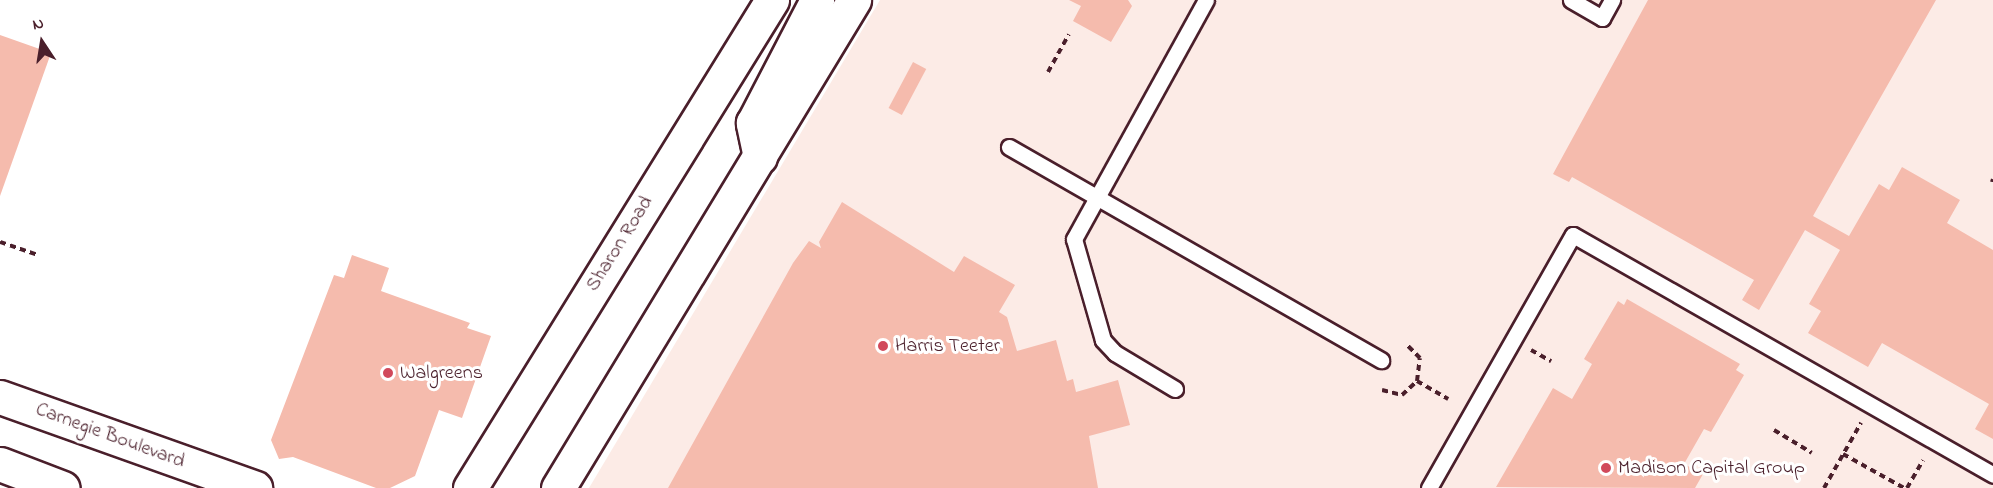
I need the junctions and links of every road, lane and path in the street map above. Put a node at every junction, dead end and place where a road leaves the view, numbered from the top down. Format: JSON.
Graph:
{"nodes":[{"id":1,"x":772,"y":0,"type":"edge"},
{"id":2,"x":817,"y":0,"type":"edge"},
{"id":3,"x":854,"y":0,"type":"edge"},
{"id":4,"x":1206,"y":0,"type":"edge"},
{"id":5,"x":1571,"y":0,"type":"edge"},
{"id":6,"x":1612,"y":0,"type":"edge"},
{"id":7,"x":1069,"y":34,"type":"dead end"},
{"id":8,"x":1048,"y":72,"type":"dead end"},
{"id":9,"x":1009,"y":147,"type":"dead end"},
{"id":10,"x":760,"y":157,"type":"junction"},
{"id":11,"x":1095,"y":196,"type":"junction"},
{"id":12,"x":0,"y":242,"type":"edge"},
{"id":13,"x":37,"y":255,"type":"dead end"},
{"id":14,"x":1407,"y":345,"type":"dead end"},
{"id":15,"x":1381,"y":360,"type":"dead end"},
{"id":16,"x":1418,"y":381,"type":"junction"},
{"id":17,"x":1175,"y":389,"type":"dead end"},
{"id":18,"x":1382,"y":390,"type":"dead end"},
{"id":19,"x":0,"y":397,"type":"edge"},
{"id":20,"x":1448,"y":399,"type":"dead end"},
{"id":21,"x":1774,"y":430,"type":"dead end"},
{"id":22,"x":1856,"y":432,"type":"dead end"},
{"id":23,"x":1812,"y":453,"type":"dead end"},
{"id":24,"x":1843,"y":454,"type":"junction"},
{"id":25,"x":0,"y":464,"type":"edge"},
{"id":26,"x":1918,"y":468,"type":"dead end"},
{"id":27,"x":1993,"y":475,"type":"edge"},
{"id":28,"x":63,"y":488,"type":"edge"},
{"id":29,"x":255,"y":488,"type":"edge"},
{"id":30,"x":470,"y":488,"type":"edge"},
{"id":31,"x":558,"y":488,"type":"edge"},
{"id":32,"x":1429,"y":488,"type":"edge"},
{"id":33,"x":1824,"y":488,"type":"edge"},
{"id":34,"x":1905,"y":488,"type":"edge"}],
"edges":[{"from":1,"to":30,"type":"main road","name":"Sharon Road"},
{"from":2,"to":10,"type":"main road"},
{"from":3,"to":10,"type":"main road"},
{"from":4,"to":11,"type":"lane"},
{"from":5,"to":6,"type":"lane"},
{"from":7,"to":8,"type":"path"},
{"from":9,"to":11,"type":"lane"},
{"from":10,"to":31,"type":"main road"},
{"from":11,"to":15,"type":"lane"},
{"from":11,"to":17,"type":"lane"},
{"from":12,"to":13,"type":"path"},
{"from":14,"to":16,"type":"path"},
{"from":16,"to":18,"type":"path"},
{"from":16,"to":20,"type":"path"},
{"from":19,"to":29,"type":"main road","name":"Carnegie Boulevard"},
{"from":21,"to":23,"type":"path"},
{"from":22,"to":24,"type":"path"},
{"from":24,"to":33,"type":"path"},
{"from":24,"to":34,"type":"path"},
{"from":25,"to":28,"type":"main road"},
{"from":26,"to":34,"type":"path"},
{"from":27,"to":32,"type":"lane"}]}
